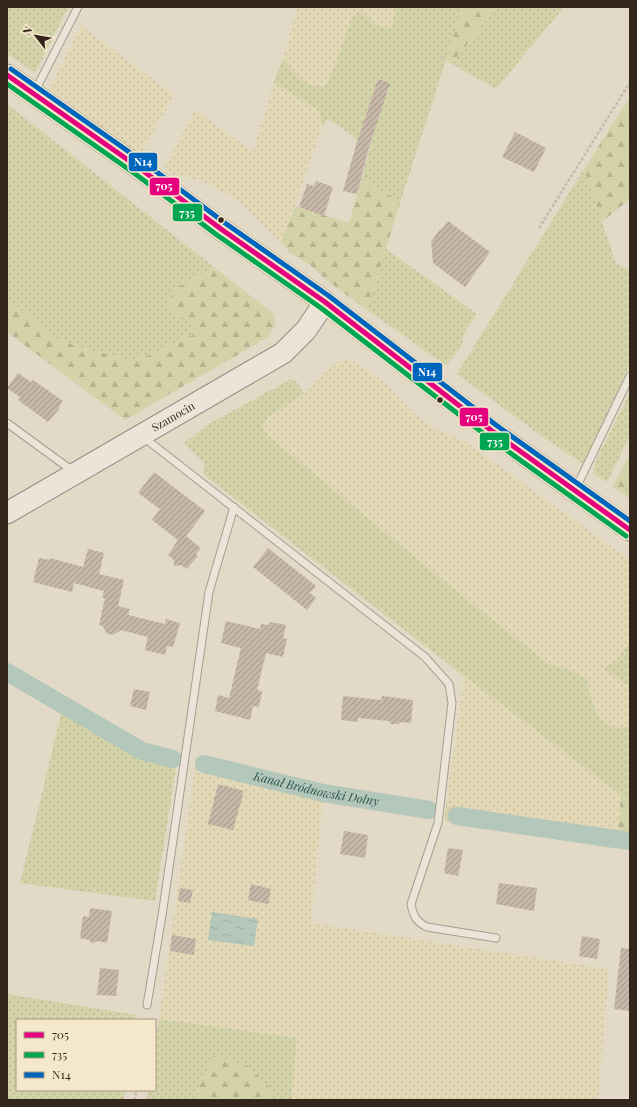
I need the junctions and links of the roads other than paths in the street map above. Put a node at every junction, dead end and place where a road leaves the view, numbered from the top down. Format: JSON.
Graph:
{"nodes":[{"id":1,"x":78,"y":7,"type":"edge"},
{"id":2,"x":7,"y":75,"type":"edge"},
{"id":3,"x":34,"y":93,"type":"junction"},
{"id":4,"x":324,"y":302,"type":"junction"},
{"id":5,"x":630,"y":376,"type":"edge"},
{"id":6,"x":7,"y":423,"type":"edge"},
{"id":7,"x":141,"y":435,"type":"junction"},
{"id":8,"x":76,"y":473,"type":"junction"},
{"id":9,"x":575,"y":490,"type":"junction"},
{"id":10,"x":234,"y":508,"type":"junction"},
{"id":11,"x":7,"y":513,"type":"edge"},
{"id":12,"x":630,"y":530,"type":"edge"},
{"id":13,"x":496,"y":938,"type":"dead end"},
{"id":14,"x":147,"y":1005,"type":"dead end"}],
"edges":[{"from":1,"to":3,"type":"lane"},
{"from":2,"to":3,"type":"main road"},
{"from":3,"to":4,"type":"main road"},
{"from":4,"to":7,"type":"main road","name":"Szamocin"},
{"from":4,"to":9,"type":"main road"},
{"from":5,"to":9,"type":"lane"},
{"from":6,"to":8,"type":"lane"},
{"from":7,"to":8,"type":"main road","name":"Szamocin"},
{"from":7,"to":10,"type":"lane"},
{"from":8,"to":11,"type":"main road","name":"Szamocin"},
{"from":9,"to":12,"type":"main road"},
{"from":10,"to":13,"type":"lane"},
{"from":10,"to":14,"type":"lane"}]}
